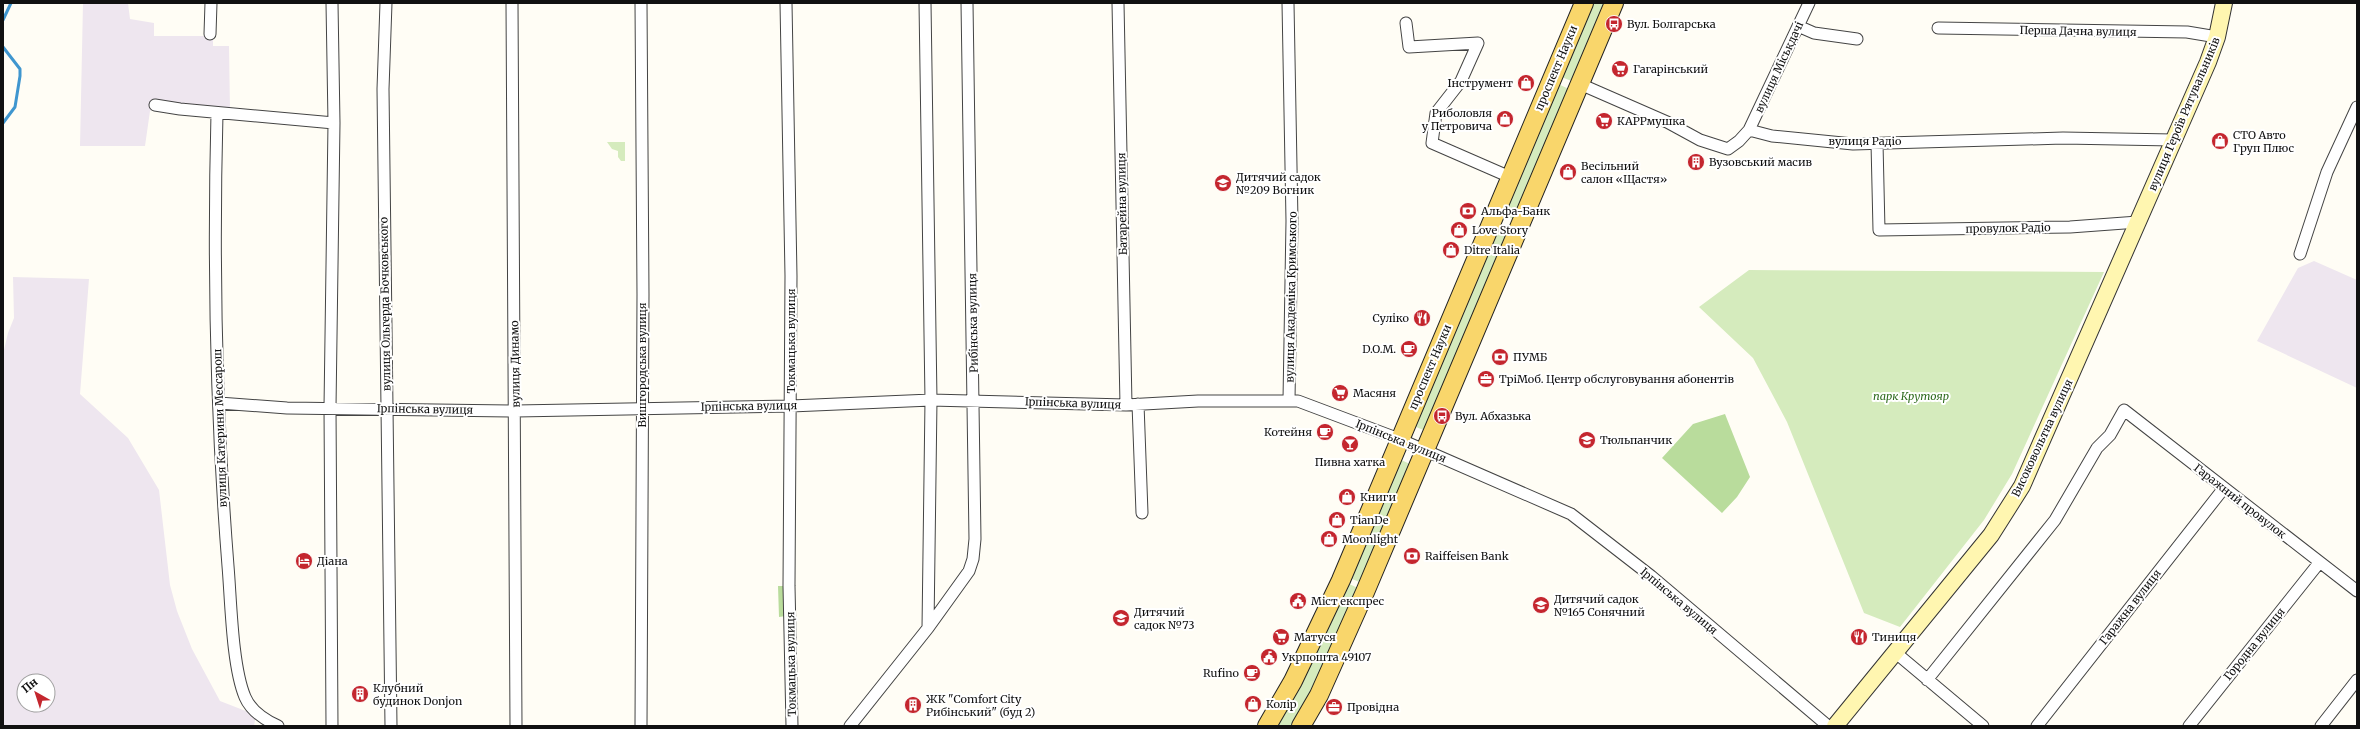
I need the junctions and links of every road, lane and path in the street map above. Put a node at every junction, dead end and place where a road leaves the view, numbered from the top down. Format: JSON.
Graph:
{"nodes":[{"id":1,"x":211,"y":3,"type":"edge"},
{"id":2,"x":332,"y":3,"type":"edge"},
{"id":3,"x":386,"y":3,"type":"edge"},
{"id":4,"x":512,"y":3,"type":"edge"},
{"id":5,"x":641,"y":3,"type":"edge"},
{"id":6,"x":786,"y":3,"type":"edge"},
{"id":7,"x":925,"y":3,"type":"edge"},
{"id":8,"x":967,"y":3,"type":"edge"},
{"id":9,"x":1118,"y":3,"type":"edge"},
{"id":10,"x":1288,"y":3,"type":"edge"},
{"id":11,"x":1584,"y":3,"type":"edge"},
{"id":12,"x":1614,"y":3,"type":"edge"},
{"id":13,"x":1809,"y":3,"type":"edge"},
{"id":14,"x":2224,"y":3,"type":"edge"},
{"id":15,"x":1406,"y":24,"type":"dead end"},
{"id":16,"x":1798,"y":26,"type":"junction"},
{"id":17,"x":1938,"y":28,"type":"dead end"},
{"id":18,"x":210,"y":34,"type":"dead end"},
{"id":19,"x":2217,"y":37,"type":"junction"},
{"id":20,"x":1857,"y":39,"type":"dead end"},
{"id":21,"x":1580,"y":84,"type":"junction"},
{"id":22,"x":155,"y":105,"type":"dead end"},
{"id":23,"x":2357,"y":107,"type":"edge"},
{"id":24,"x":217,"y":113,"type":"junction"},
{"id":25,"x":334,"y":123,"type":"junction"},
{"id":26,"x":1749,"y":130,"type":"junction"},
{"id":27,"x":2173,"y":140,"type":"junction"},
{"id":28,"x":1877,"y":143,"type":"junction"},
{"id":29,"x":1510,"y":177,"type":"junction"},
{"id":30,"x":2138,"y":222,"type":"junction"},
{"id":31,"x":2300,"y":254,"type":"dead end"},
{"id":32,"x":931,"y":400,"type":"junction"},
{"id":33,"x":974,"y":400,"type":"junction"},
{"id":34,"x":1289,"y":400,"type":"junction"},
{"id":35,"x":219,"y":403,"type":"junction"},
{"id":36,"x":1138,"y":404,"type":"junction"},
{"id":37,"x":1126,"y":405,"type":"junction"},
{"id":38,"x":791,"y":406,"type":"junction"},
{"id":39,"x":330,"y":408,"type":"junction"},
{"id":40,"x":386,"y":409,"type":"junction"},
{"id":41,"x":642,"y":409,"type":"junction"},
{"id":42,"x":516,"y":411,"type":"junction"},
{"id":43,"x":1399,"y":439,"type":"junction"},
{"id":44,"x":1424,"y":450,"type":"junction"},
{"id":45,"x":2224,"y":488,"type":"junction"},
{"id":46,"x":1142,"y":513,"type":"dead end"},
{"id":47,"x":2319,"y":563,"type":"junction"},
{"id":48,"x":2357,"y":591,"type":"edge"},
{"id":49,"x":928,"y":628,"type":"junction"},
{"id":50,"x":1896,"y":653,"type":"junction"},
{"id":51,"x":1927,"y":680,"type":"junction"},
{"id":52,"x":2357,"y":680,"type":"edge"},
{"id":53,"x":278,"y":726,"type":"edge"},
{"id":54,"x":332,"y":726,"type":"edge"},
{"id":55,"x":391,"y":726,"type":"edge"},
{"id":56,"x":516,"y":726,"type":"edge"},
{"id":57,"x":641,"y":726,"type":"edge"},
{"id":58,"x":792,"y":726,"type":"edge"},
{"id":59,"x":850,"y":726,"type":"edge"},
{"id":60,"x":1267,"y":726,"type":"edge"},
{"id":61,"x":1301,"y":726,"type":"edge"},
{"id":62,"x":1828,"y":726,"type":"edge"},
{"id":63,"x":1835,"y":726,"type":"edge"},
{"id":64,"x":1983,"y":726,"type":"edge"},
{"id":65,"x":2037,"y":726,"type":"edge"},
{"id":66,"x":2189,"y":726,"type":"edge"},
{"id":67,"x":2321,"y":726,"type":"edge"}],
"edges":[{"from":1,"to":18,"type":"street"},
{"from":2,"to":25,"type":"street"},
{"from":3,"to":40,"type":"street","name":"вулиця Ольгерда Бочковського"},
{"from":4,"to":42,"type":"street","name":"вулиця Динамо"},
{"from":5,"to":41,"type":"street","name":"Вишгородська вулиця"},
{"from":6,"to":38,"type":"street","name":"Токмацька вулиця"},
{"from":7,"to":32,"type":"street"},
{"from":8,"to":33,"type":"street","name":"Рибінська вулиця"},
{"from":9,"to":37,"type":"street","name":"Батарейна вулиця"},
{"from":10,"to":34,"type":"street","name":"вулиця Академіка Кримського"},
{"from":11,"to":29,"type":"main road","name":"проспект Науки"},
{"from":12,"to":21,"type":"main road"},
{"from":13,"to":16,"type":"street","name":"вулиця Міськдачі"},
{"from":14,"to":19,"type":"main road","name":"вулиця Героїв Рятувальників"},
{"from":15,"to":29,"type":"street"},
{"from":16,"to":20,"type":"street"},
{"from":16,"to":26,"type":"street","name":"вулиця Міськдачі"},
{"from":17,"to":19,"type":"street","name":"Перша Дачна вулиця"},
{"from":19,"to":27,"type":"main road","name":"вулиця Героїв Рятувальників"},
{"from":21,"to":26,"type":"street"},
{"from":21,"to":44,"type":"main road"},
{"from":22,"to":24,"type":"street"},
{"from":23,"to":31,"type":"street"},
{"from":24,"to":25,"type":"street"},
{"from":24,"to":35,"type":"street","name":"вулиця Катерини Мессарош"},
{"from":25,"to":39,"type":"street"},
{"from":26,"to":28,"type":"street","name":"вулиця Радіо"},
{"from":27,"to":28,"type":"street","name":"вулиця Радіо"},
{"from":27,"to":30,"type":"main road","name":"вулиця Героїв Рятувальників"},
{"from":28,"to":30,"type":"street","name":"провулок Радіо"},
{"from":29,"to":43,"type":"main road","name":"проспект Науки"},
{"from":30,"to":50,"type":"main road","name":"Високовольтна вулиця"},
{"from":32,"to":33,"type":"street","name":"Ірпінська вулиця"},
{"from":32,"to":38,"type":"street","name":"Ірпінська вулиця"},
{"from":32,"to":49,"type":"street"},
{"from":33,"to":37,"type":"street","name":"Ірпінська вулиця"},
{"from":33,"to":49,"type":"street","name":"Рибінська вулиця"},
{"from":34,"to":36,"type":"street","name":"Ірпінська вулиця"},
{"from":34,"to":43,"type":"street","name":"Ірпінська вулиця"},
{"from":35,"to":39,"type":"street","name":"Ірпінська вулиця"},
{"from":35,"to":53,"type":"street","name":"вулиця Катерини Мессарош"},
{"from":36,"to":37,"type":"street","name":"Ірпінська вулиця"},
{"from":36,"to":46,"type":"street"},
{"from":38,"to":41,"type":"street","name":"Ірпінська вулиця"},
{"from":38,"to":58,"type":"street","name":"Токмацька вулиця"},
{"from":39,"to":40,"type":"street","name":"Ірпінська вулиця"},
{"from":39,"to":54,"type":"street"},
{"from":40,"to":42,"type":"street","name":"Ірпінська вулиця"},
{"from":40,"to":55,"type":"street","name":"вулиця Ольгерда Бочковського"},
{"from":41,"to":42,"type":"street","name":"Ірпінська вулиця"},
{"from":41,"to":57,"type":"street","name":"Вишгородська вулиця"},
{"from":42,"to":56,"type":"street","name":"вулиця Динамо"},
{"from":43,"to":44,"type":"street","name":"Ірпінська вулиця"},
{"from":43,"to":60,"type":"main road","name":"проспект Науки"},
{"from":44,"to":61,"type":"main road"},
{"from":44,"to":62,"type":"street","name":"Ірпінська вулиця"},
{"from":45,"to":47,"type":"street","name":"Гаражний провулок"},
{"from":45,"to":51,"type":"street","name":"Гаражний провулок"},
{"from":45,"to":65,"type":"street","name":"Гаражна вулиця"},
{"from":47,"to":48,"type":"street","name":"Гаражний провулок"},
{"from":47,"to":66,"type":"street","name":"Городна вулиця"},
{"from":49,"to":59,"type":"street","name":"Рибінська вулиця"},
{"from":50,"to":51,"type":"street"},
{"from":50,"to":63,"type":"main road","name":"Високовольтна вулиця"},
{"from":51,"to":64,"type":"street"},
{"from":52,"to":67,"type":"street"}]}
